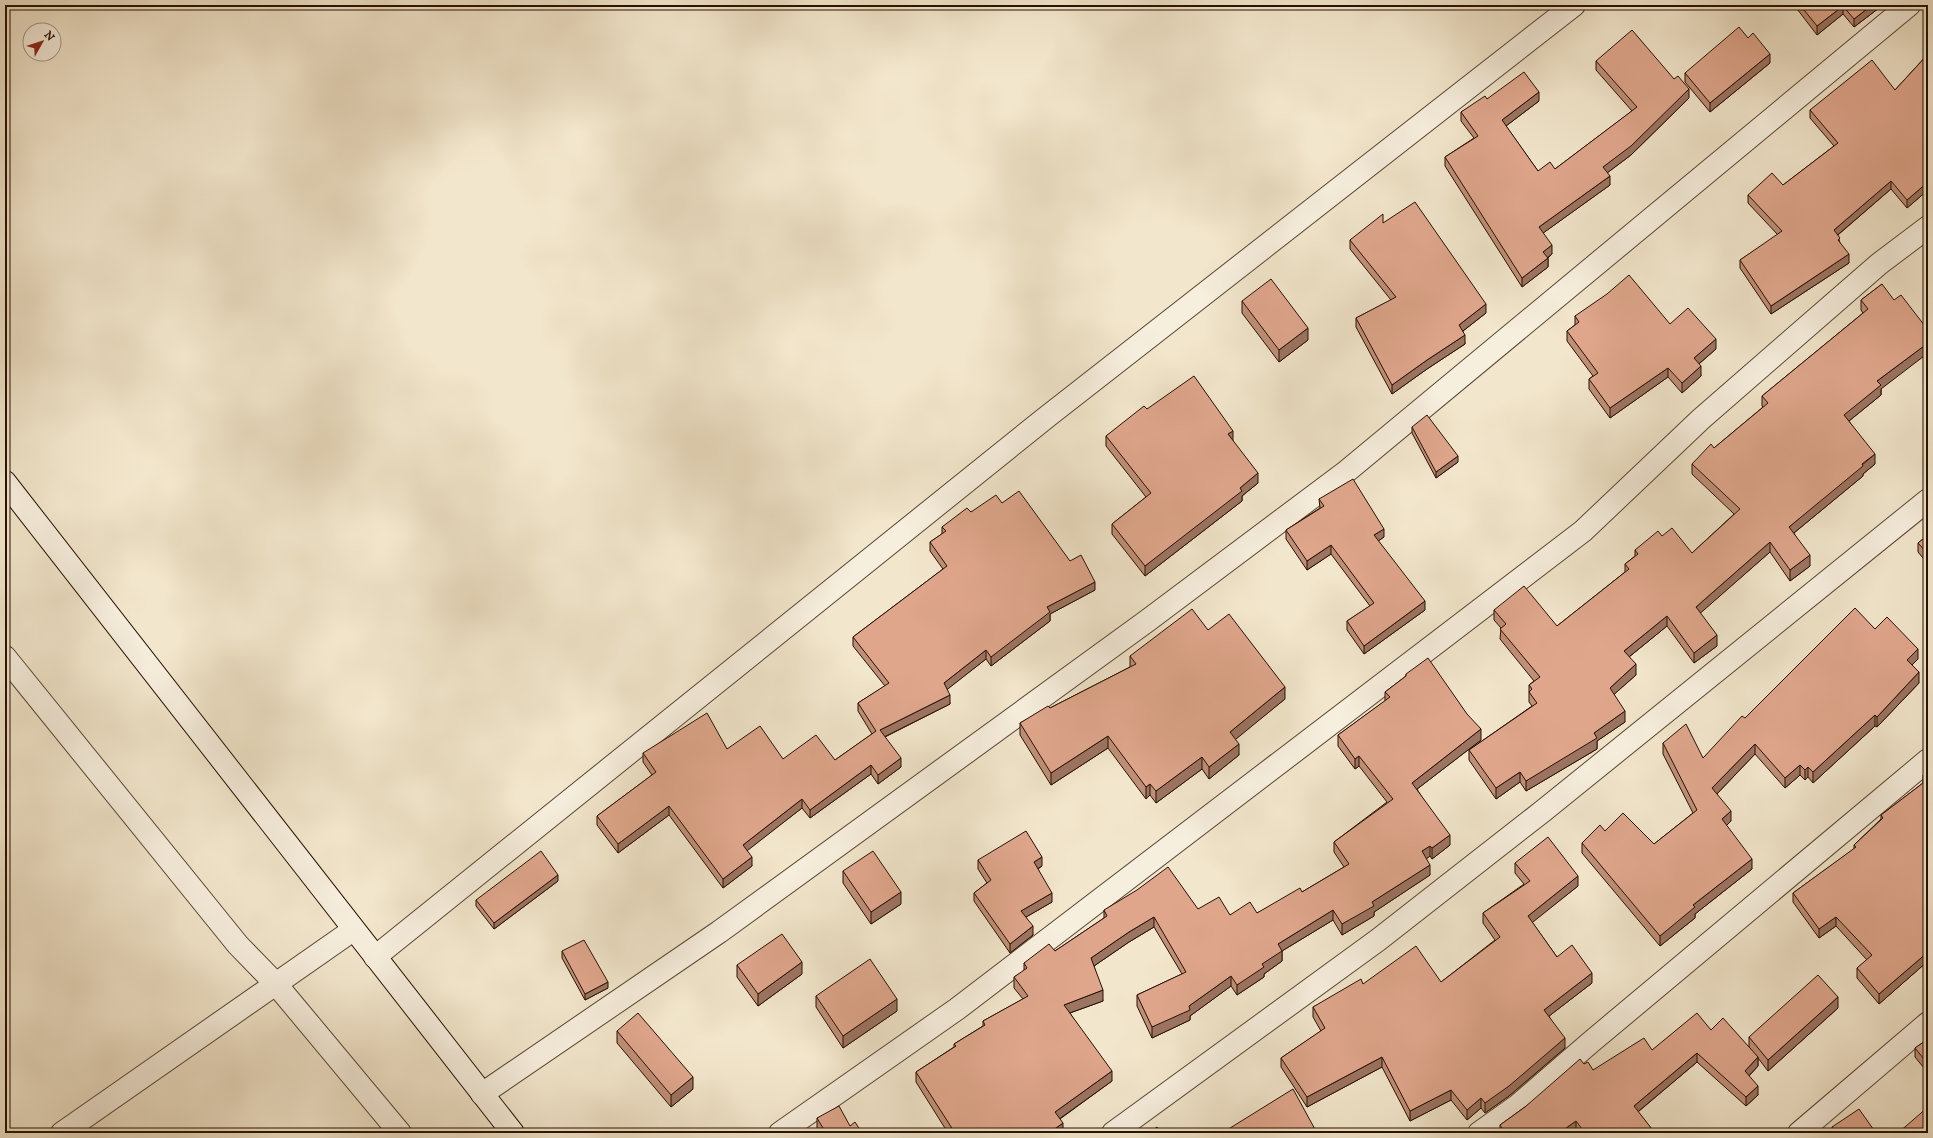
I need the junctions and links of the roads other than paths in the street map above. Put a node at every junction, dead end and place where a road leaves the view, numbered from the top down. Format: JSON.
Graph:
{"nodes":[{"id":1,"x":1574,"y":5,"type":"edge"},
{"id":2,"x":1909,"y":5,"type":"edge"},
{"id":3,"x":1928,"y":227,"type":"edge"},
{"id":4,"x":5,"y":482,"type":"edge"},
{"id":5,"x":1928,"y":500,"type":"edge"},
{"id":6,"x":5,"y":657,"type":"edge"},
{"id":7,"x":1928,"y":760,"type":"edge"},
{"id":8,"x":353,"y":930,"type":"junction"},
{"id":9,"x":375,"y":957,"type":"junction"},
{"id":10,"x":275,"y":983,"type":"junction"},
{"id":11,"x":1928,"y":1023,"type":"edge"},
{"id":12,"x":482,"y":1094,"type":"junction"},
{"id":13,"x":62,"y":1133,"type":"edge"},
{"id":14,"x":400,"y":1133,"type":"edge"},
{"id":15,"x":513,"y":1133,"type":"edge"},
{"id":16,"x":780,"y":1133,"type":"edge"},
{"id":17,"x":1113,"y":1133,"type":"edge"},
{"id":18,"x":1479,"y":1133,"type":"edge"},
{"id":19,"x":1799,"y":1133,"type":"edge"}],
"edges":[{"from":1,"to":9,"type":"street"},
{"from":2,"to":12,"type":"street"},
{"from":3,"to":16,"type":"street"},
{"from":4,"to":8,"type":"street"},
{"from":5,"to":17,"type":"street"},
{"from":6,"to":10,"type":"street"},
{"from":7,"to":18,"type":"street"},
{"from":8,"to":9,"type":"street"},
{"from":8,"to":10,"type":"street"},
{"from":9,"to":12,"type":"street"},
{"from":10,"to":13,"type":"street"},
{"from":10,"to":14,"type":"street"},
{"from":11,"to":19,"type":"street"},
{"from":12,"to":15,"type":"street"}]}
